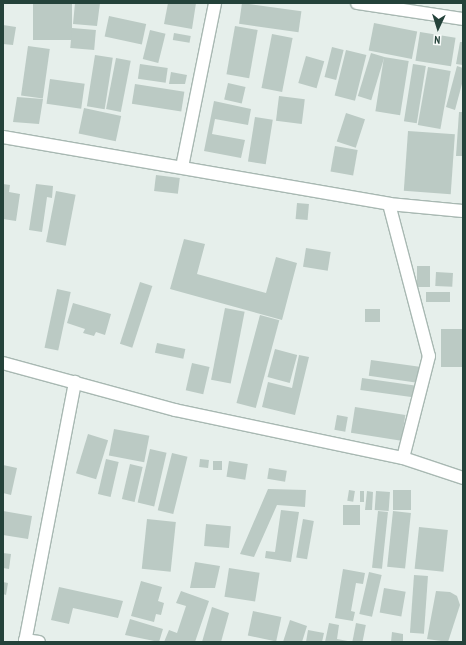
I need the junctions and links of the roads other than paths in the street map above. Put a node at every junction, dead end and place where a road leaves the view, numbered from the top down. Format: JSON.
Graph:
{"nodes":[{"id":1,"x":214,"y":3,"type":"edge"},
{"id":2,"x":357,"y":3,"type":"edge"},
{"id":3,"x":463,"y":19,"type":"edge"},
{"id":4,"x":3,"y":137,"type":"edge"},
{"id":5,"x":182,"y":167,"type":"junction"},
{"id":6,"x":389,"y":204,"type":"junction"},
{"id":7,"x":463,"y":211,"type":"edge"},
{"id":8,"x":3,"y":363,"type":"edge"},
{"id":9,"x":75,"y":382,"type":"junction"},
{"id":10,"x":403,"y":458,"type":"junction"},
{"id":11,"x":463,"y":478,"type":"edge"},
{"id":12,"x":25,"y":641,"type":"edge"},
{"id":13,"x":39,"y":642,"type":"edge"}],
"edges":[{"from":1,"to":5,"type":"street"},
{"from":2,"to":3,"type":"street"},
{"from":4,"to":5,"type":"street"},
{"from":5,"to":6,"type":"street"},
{"from":6,"to":7,"type":"street"},
{"from":6,"to":10,"type":"street"},
{"from":8,"to":9,"type":"street"},
{"from":9,"to":10,"type":"street"},
{"from":9,"to":12,"type":"street"},
{"from":10,"to":11,"type":"street"},
{"from":12,"to":13,"type":"street"}]}
